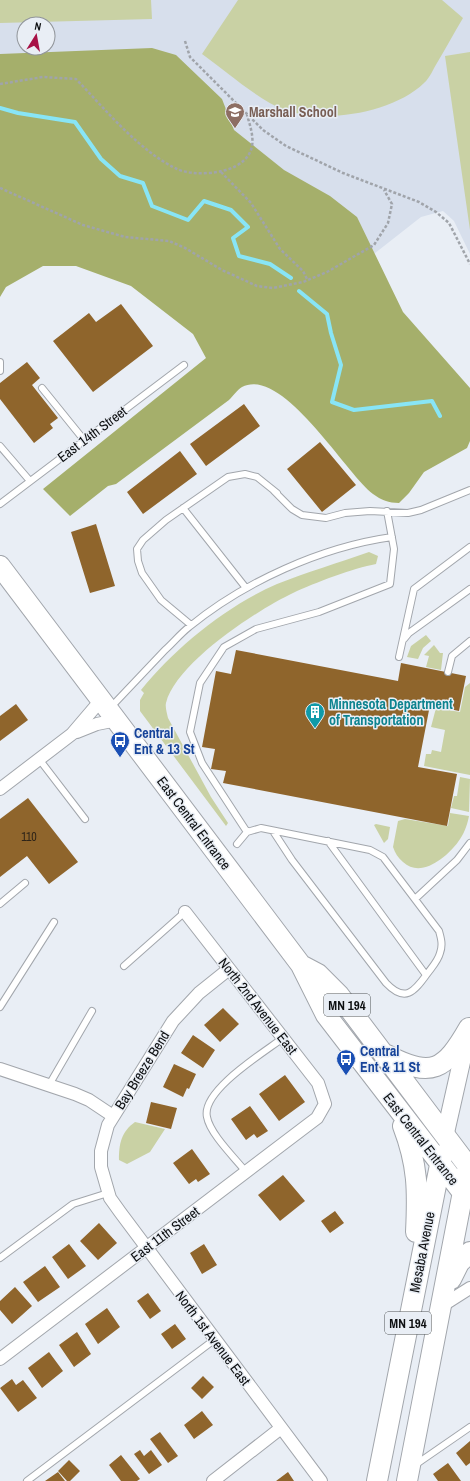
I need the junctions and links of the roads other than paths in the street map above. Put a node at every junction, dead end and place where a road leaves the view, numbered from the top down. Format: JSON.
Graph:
{"nodes":[{"id":1,"x":0,"y":362,"type":"edge"},
{"id":2,"x":184,"y":365,"type":"dead end"},
{"id":3,"x":0,"y":371,"type":"edge"},
{"id":4,"x":42,"y":388,"type":"dead end"},
{"id":5,"x":84,"y":440,"type":"junction"},
{"id":6,"x":0,"y":446,"type":"edge"},
{"id":7,"x":30,"y":481,"type":"junction"},
{"id":8,"x":470,"y":490,"type":"edge"},
{"id":9,"x":0,"y":504,"type":"edge"},
{"id":10,"x":183,"y":508,"type":"junction"},
{"id":11,"x":387,"y":511,"type":"junction"},
{"id":12,"x":392,"y":537,"type":"junction"},
{"id":13,"x":470,"y":548,"type":"edge"},
{"id":14,"x":0,"y":566,"type":"edge"},
{"id":15,"x":246,"y":588,"type":"junction"},
{"id":16,"x":470,"y":589,"type":"edge"},
{"id":17,"x":191,"y":625,"type":"junction"},
{"id":18,"x":470,"y":641,"type":"edge"},
{"id":19,"x":402,"y":642,"type":"junction"},
{"id":20,"x":399,"y":657,"type":"dead end"},
{"id":21,"x":448,"y":672,"type":"dead end"},
{"id":22,"x":109,"y":710,"type":"junction"},
{"id":23,"x":72,"y":734,"type":"junction"},
{"id":24,"x":39,"y":759,"type":"junction"},
{"id":25,"x":0,"y":789,"type":"edge"},
{"id":26,"x":85,"y":819,"type":"dead end"},
{"id":27,"x":273,"y":831,"type":"junction"},
{"id":28,"x":247,"y":832,"type":"junction"},
{"id":29,"x":328,"y":841,"type":"junction"},
{"id":30,"x":470,"y":843,"type":"edge"},
{"id":31,"x":237,"y":844,"type":"dead end"},
{"id":32,"x":25,"y":883,"type":"dead end"},
{"id":33,"x":415,"y":899,"type":"junction"},
{"id":34,"x":0,"y":904,"type":"edge"},
{"id":35,"x":185,"y":912,"type":"joint"},
{"id":36,"x":54,"y":922,"type":"dead end"},
{"id":37,"x":301,"y":964,"type":"junction"},
{"id":38,"x":124,"y":966,"type":"dead end"},
{"id":39,"x":229,"y":969,"type":"junction"},
{"id":40,"x":426,"y":975,"type":"junction"},
{"id":41,"x":0,"y":1007,"type":"edge"},
{"id":42,"x":92,"y":1011,"type":"dead end"},
{"id":43,"x":469,"y":1026,"type":"edge"},
{"id":44,"x":283,"y":1038,"type":"junction"},
{"id":45,"x":384,"y":1053,"type":"junction"},
{"id":46,"x":0,"y":1069,"type":"edge"},
{"id":47,"x":49,"y":1085,"type":"junction"},
{"id":48,"x":325,"y":1104,"type":"joint"},
{"id":49,"x":397,"y":1109,"type":"junction"},
{"id":50,"x":113,"y":1116,"type":"junction"},
{"id":51,"x":445,"y":1135,"type":"junction"},
{"id":52,"x":440,"y":1164,"type":"junction"},
{"id":53,"x":469,"y":1164,"type":"edge"},
{"id":54,"x":246,"y":1172,"type":"junction"},
{"id":55,"x":108,"y":1193,"type":"junction"},
{"id":56,"x":466,"y":1196,"type":"edge"},
{"id":57,"x":146,"y":1248,"type":"junction"},
{"id":58,"x":470,"y":1252,"type":"edge"},
{"id":59,"x":0,"y":1258,"type":"edge"},
{"id":60,"x":470,"y":1288,"type":"edge"},
{"id":61,"x":441,"y":1302,"type":"junction"},
{"id":62,"x":411,"y":1308,"type":"junction"},
{"id":63,"x":214,"y":1340,"type":"junction"},
{"id":64,"x":0,"y":1359,"type":"edge"},
{"id":65,"x":470,"y":1427,"type":"edge"},
{"id":66,"x":281,"y":1428,"type":"junction"},
{"id":67,"x":409,"y":1475,"type":"edge"},
{"id":68,"x":27,"y":1481,"type":"edge"},
{"id":69,"x":213,"y":1481,"type":"edge"},
{"id":70,"x":321,"y":1481,"type":"edge"},
{"id":71,"x":378,"y":1481,"type":"edge"}],
"edges":[{"from":1,"to":3,"type":"lane"},
{"from":2,"to":5,"type":"lane","name":"East 14th Street"},
{"from":4,"to":5,"type":"lane"},
{"from":5,"to":7,"type":"lane","name":"East 14th Street"},
{"from":6,"to":7,"type":"lane"},
{"from":7,"to":9,"type":"lane","name":"East 14th Street"},
{"from":8,"to":11,"type":"lane"},
{"from":10,"to":11,"type":"lane"},
{"from":10,"to":15,"type":"lane"},
{"from":10,"to":17,"type":"lane"},
{"from":11,"to":12,"type":"lane"},
{"from":12,"to":15,"type":"lane"},
{"from":12,"to":28,"type":"lane"},
{"from":13,"to":19,"type":"lane"},
{"from":14,"to":22,"type":"highway","name":"East Central Entrance","number":"MN 194"},
{"from":15,"to":17,"type":"lane"},
{"from":16,"to":19,"type":"lane"},
{"from":17,"to":22,"type":"lane"},
{"from":18,"to":21,"type":"lane"},
{"from":19,"to":20,"type":"lane"},
{"from":22,"to":23,"type":"street"},
{"from":22,"to":23,"type":"street"},
{"from":22,"to":37,"type":"highway","name":"East Central Entrance","number":"MN 194"},
{"from":23,"to":24,"type":"street"},
{"from":24,"to":25,"type":"street"},
{"from":24,"to":26,"type":"lane"},
{"from":27,"to":28,"type":"lane"},
{"from":27,"to":29,"type":"lane"},
{"from":27,"to":40,"type":"lane"},
{"from":28,"to":31,"type":"lane"},
{"from":29,"to":33,"type":"lane"},
{"from":29,"to":40,"type":"lane"},
{"from":30,"to":33,"type":"lane"},
{"from":32,"to":34,"type":"lane"},
{"from":33,"to":40,"type":"lane"},
{"from":35,"to":38,"type":"lane"},
{"from":35,"to":39,"type":"street","name":"North 2nd Avenue East"},
{"from":36,"to":41,"type":"lane"},
{"from":37,"to":45,"type":"highway","name":"East Central Entrance","number":"MN 194"},
{"from":37,"to":49,"type":"highway","name":"East Central Entrance","number":"MN 194"},
{"from":39,"to":44,"type":"street","name":"North 2nd Avenue East"},
{"from":39,"to":50,"type":"street","name":"Bay Breeze Bend"},
{"from":42,"to":47,"type":"lane"},
{"from":43,"to":45,"type":"highway"},
{"from":43,"to":51,"type":"main road","name":"Mesaba Avenue"},
{"from":44,"to":48,"type":"street","name":"North 2nd Avenue East"},
{"from":44,"to":54,"type":"lane"},
{"from":45,"to":51,"type":"highway","name":"East Central Entrance","number":"MN 194"},
{"from":46,"to":47,"type":"street"},
{"from":47,"to":50,"type":"street"},
{"from":48,"to":54,"type":"street","name":"East 11th Street"},
{"from":49,"to":52,"type":"highway","name":"East Central Entrance","number":"MN 194"},
{"from":49,"to":62,"type":"highway","number":"MN 194"},
{"from":50,"to":55,"type":"street","name":"Bay Breeze Bend"},
{"from":51,"to":52,"type":"highway","name":"Mesaba Avenue"},
{"from":51,"to":53,"type":"highway","name":"East Central Entrance","number":"MN 194"},
{"from":52,"to":56,"type":"highway","name":"East Central Entrance"},
{"from":52,"to":62,"type":"highway","name":"Mesaba Avenue","number":"MN 194"},
{"from":53,"to":56,"type":"highway","name":"Mesaba Avenue","number":"MN 194"},
{"from":54,"to":57,"type":"street","name":"East 11th Street"},
{"from":55,"to":57,"type":"street","name":"North 1st Avenue East"},
{"from":55,"to":59,"type":"lane"},
{"from":56,"to":61,"type":"highway","name":"Mesaba Avenue","number":"MN 194"},
{"from":57,"to":63,"type":"street","name":"North 1st Avenue East"},
{"from":57,"to":64,"type":"street","name":"East 11th Street"},
{"from":58,"to":61,"type":"highway"},
{"from":60,"to":61,"type":"street"},
{"from":61,"to":67,"type":"highway","name":"Mesaba Avenue","number":"MN 194"},
{"from":62,"to":71,"type":"highway","name":"Mesaba Avenue","number":"MN 194"},
{"from":63,"to":66,"type":"street","name":"North 1st Avenue East"},
{"from":63,"to":68,"type":"lane"},
{"from":65,"to":67,"type":"lane"},
{"from":66,"to":69,"type":"street"},
{"from":66,"to":70,"type":"street","name":"North 1st Avenue East"}]}
